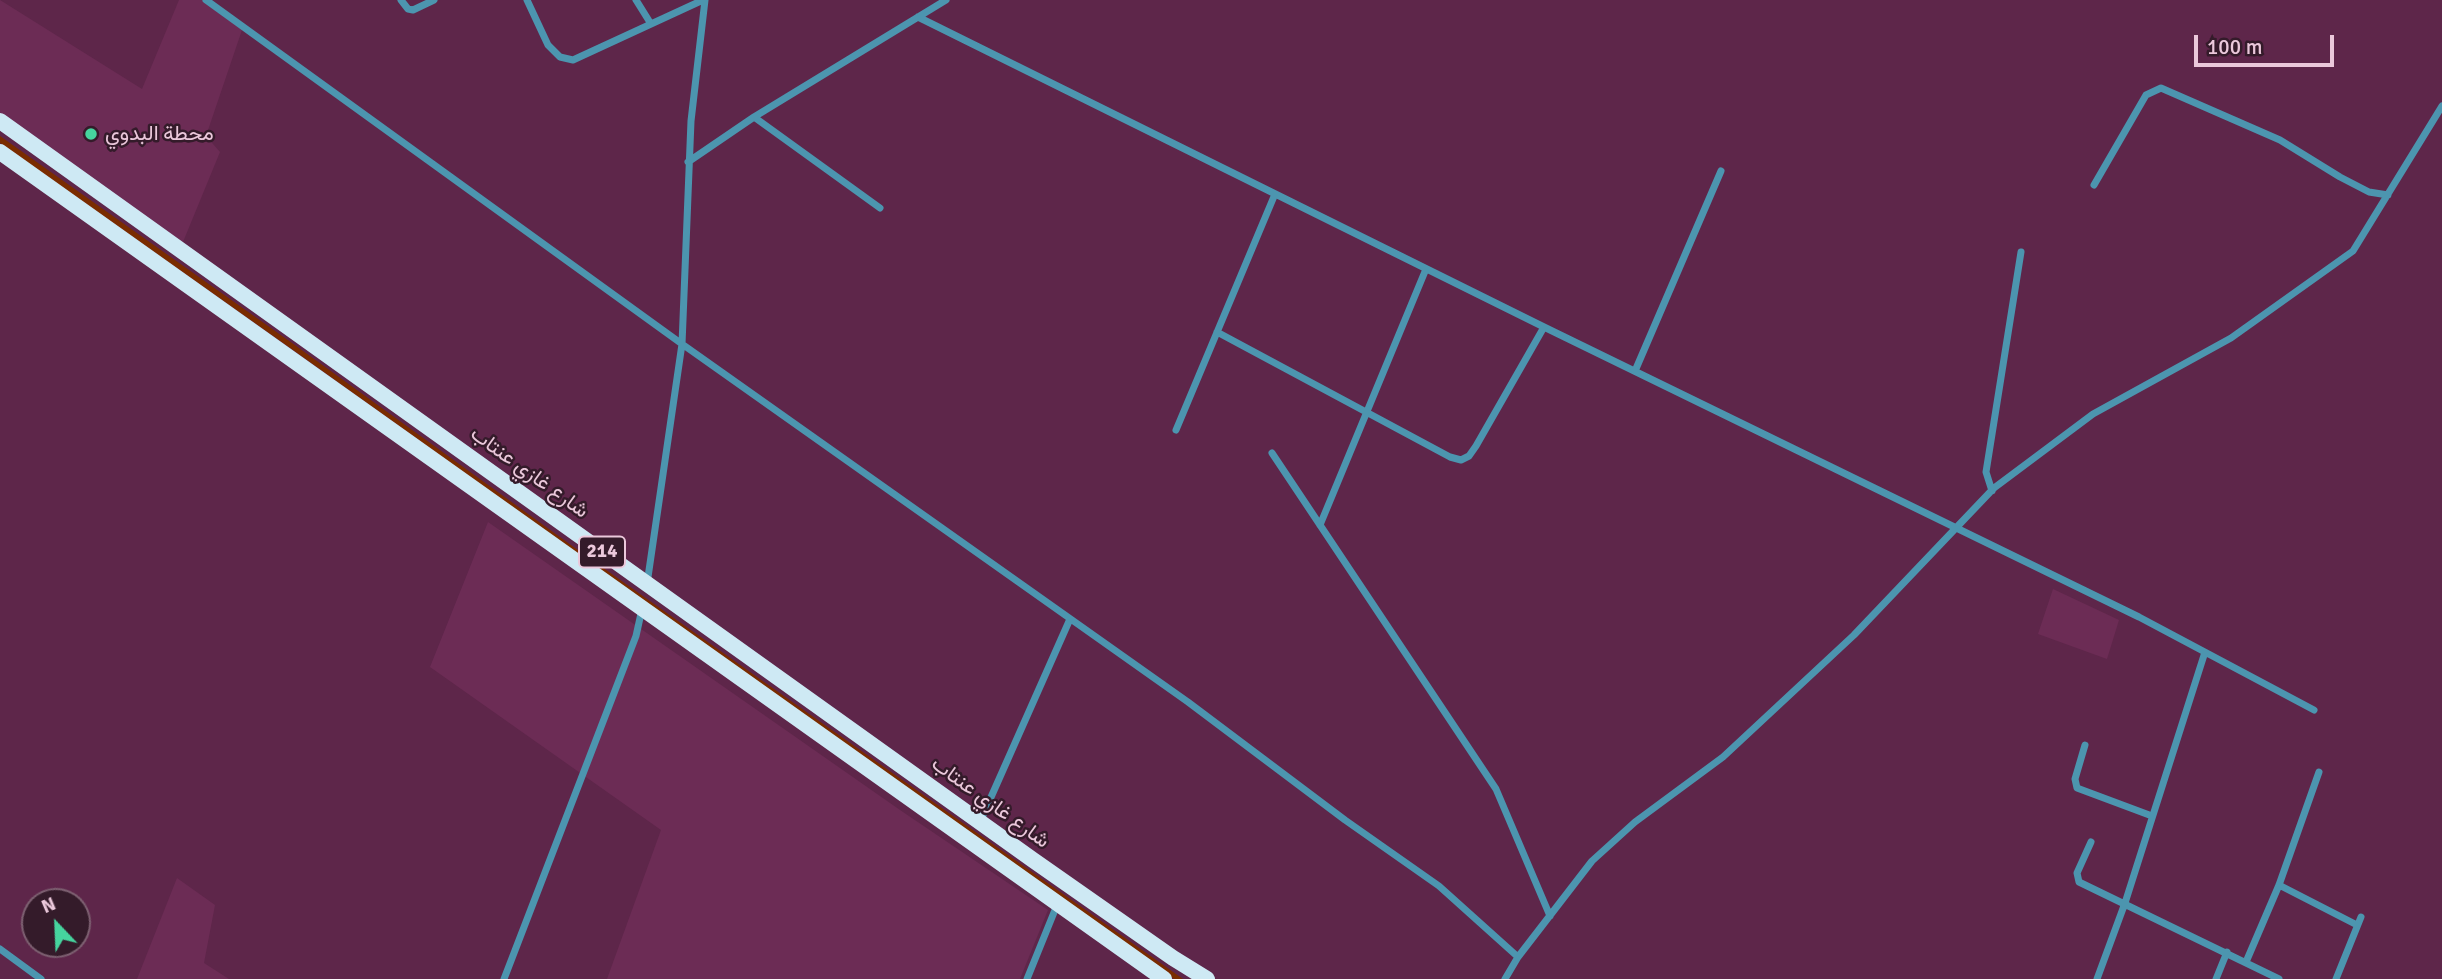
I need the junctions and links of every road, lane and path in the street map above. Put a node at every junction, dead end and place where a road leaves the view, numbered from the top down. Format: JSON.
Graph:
{"nodes":[{"id":1,"x":206,"y":0,"type":"edge"},
{"id":2,"x":401,"y":0,"type":"edge"},
{"id":3,"x":434,"y":0,"type":"edge"},
{"id":4,"x":527,"y":0,"type":"edge"},
{"id":5,"x":636,"y":0,"type":"edge"},
{"id":6,"x":704,"y":0,"type":"edge"},
{"id":7,"x":946,"y":0,"type":"edge"},
{"id":8,"x":918,"y":17,"type":"junction"},
{"id":9,"x":651,"y":24,"type":"junction"},
{"id":10,"x":2442,"y":106,"type":"edge"},
{"id":11,"x":754,"y":117,"type":"junction"},
{"id":12,"x":0,"y":121,"type":"edge"},
{"id":13,"x":0,"y":152,"type":"edge"},
{"id":14,"x":688,"y":162,"type":"junction"},
{"id":15,"x":1721,"y":171,"type":"dead end"},
{"id":16,"x":2094,"y":185,"type":"dead end"},
{"id":17,"x":1275,"y":194,"type":"junction"},
{"id":18,"x":2388,"y":195,"type":"junction"},
{"id":19,"x":880,"y":208,"type":"dead end"},
{"id":20,"x":2021,"y":252,"type":"dead end"},
{"id":21,"x":1426,"y":269,"type":"junction"},
{"id":22,"x":1544,"y":327,"type":"junction"},
{"id":23,"x":1217,"y":332,"type":"junction"},
{"id":24,"x":682,"y":344,"type":"junction"},
{"id":25,"x":1635,"y":371,"type":"junction"},
{"id":26,"x":1367,"y":412,"type":"junction"},
{"id":27,"x":1176,"y":430,"type":"dead end"},
{"id":28,"x":1272,"y":453,"type":"dead end"},
{"id":29,"x":1992,"y":491,"type":"junction"},
{"id":30,"x":1320,"y":525,"type":"junction"},
{"id":31,"x":1957,"y":527,"type":"junction"},
{"id":32,"x":647,"y":583,"type":"junction"},
{"id":33,"x":642,"y":609,"type":"junction"},
{"id":34,"x":1070,"y":619,"type":"junction"},
{"id":35,"x":2205,"y":652,"type":"junction"},
{"id":36,"x":2314,"y":710,"type":"dead end"},
{"id":37,"x":2085,"y":745,"type":"dead end"},
{"id":38,"x":2319,"y":772,"type":"dead end"},
{"id":39,"x":2151,"y":816,"type":"junction"},
{"id":40,"x":980,"y":822,"type":"junction"},
{"id":41,"x":2091,"y":842,"type":"dead end"},
{"id":42,"x":2279,"y":885,"type":"junction"},
{"id":43,"x":2125,"y":903,"type":"junction"},
{"id":44,"x":1057,"y":904,"type":"junction"},
{"id":45,"x":1550,"y":916,"type":"junction"},
{"id":46,"x":2361,"y":916,"type":"dead end"},
{"id":47,"x":2357,"y":925,"type":"junction"},
{"id":48,"x":0,"y":949,"type":"edge"},
{"id":49,"x":2227,"y":952,"type":"junction"},
{"id":50,"x":1518,"y":957,"type":"junction"},
{"id":51,"x":2246,"y":962,"type":"junction"},
{"id":52,"x":41,"y":979,"type":"edge"},
{"id":53,"x":504,"y":979,"type":"edge"},
{"id":54,"x":1027,"y":979,"type":"edge"},
{"id":55,"x":1164,"y":979,"type":"edge"},
{"id":56,"x":1207,"y":979,"type":"edge"},
{"id":57,"x":1505,"y":979,"type":"edge"},
{"id":58,"x":2097,"y":979,"type":"edge"},
{"id":59,"x":2216,"y":979,"type":"edge"},
{"id":60,"x":2279,"y":979,"type":"edge"},
{"id":61,"x":2336,"y":979,"type":"edge"}],
"edges":[{"from":1,"to":24,"type":"street"},
{"from":2,"to":3,"type":"street"},
{"from":4,"to":9,"type":"street"},
{"from":5,"to":9,"type":"street"},
{"from":6,"to":9,"type":"street"},
{"from":6,"to":14,"type":"street"},
{"from":7,"to":8,"type":"street"},
{"from":8,"to":11,"type":"street"},
{"from":8,"to":17,"type":"street"},
{"from":10,"to":18,"type":"street"},
{"from":11,"to":14,"type":"street"},
{"from":11,"to":19,"type":"street"},
{"from":12,"to":32,"type":"highway","name":"شارع غازي عنتاب","number":"214"},
{"from":13,"to":33,"type":"highway","number":"214"},
{"from":14,"to":24,"type":"street"},
{"from":15,"to":25,"type":"street"},
{"from":16,"to":18,"type":"street"},
{"from":17,"to":21,"type":"street"},
{"from":17,"to":23,"type":"street"},
{"from":18,"to":29,"type":"street"},
{"from":20,"to":29,"type":"street"},
{"from":21,"to":22,"type":"street"},
{"from":21,"to":26,"type":"street"},
{"from":22,"to":25,"type":"street"},
{"from":22,"to":26,"type":"street"},
{"from":23,"to":26,"type":"street"},
{"from":23,"to":27,"type":"street"},
{"from":24,"to":32,"type":"street"},
{"from":24,"to":34,"type":"street"},
{"from":25,"to":31,"type":"street"},
{"from":26,"to":30,"type":"street"},
{"from":28,"to":30,"type":"street"},
{"from":29,"to":31,"type":"street"},
{"from":30,"to":45,"type":"street"},
{"from":31,"to":35,"type":"street"},
{"from":31,"to":45,"type":"street"},
{"from":32,"to":40,"type":"highway","name":"شارع غازي عنتاب","number":"214"},
{"from":33,"to":44,"type":"highway","number":"214"},
{"from":33,"to":53,"type":"street"},
{"from":34,"to":40,"type":"street"},
{"from":34,"to":50,"type":"street"},
{"from":35,"to":36,"type":"street"},
{"from":35,"to":39,"type":"street"},
{"from":37,"to":39,"type":"street"},
{"from":38,"to":42,"type":"street"},
{"from":39,"to":43,"type":"street"},
{"from":40,"to":56,"type":"highway","name":"شارع غازي عنتاب","number":"214"},
{"from":41,"to":43,"type":"street"},
{"from":42,"to":47,"type":"street"},
{"from":42,"to":51,"type":"street"},
{"from":43,"to":49,"type":"street"},
{"from":43,"to":58,"type":"street"},
{"from":44,"to":54,"type":"street"},
{"from":44,"to":55,"type":"highway","number":"214"},
{"from":45,"to":50,"type":"street"},
{"from":46,"to":47,"type":"street"},
{"from":47,"to":61,"type":"street"},
{"from":48,"to":52,"type":"street"},
{"from":49,"to":51,"type":"street"},
{"from":49,"to":59,"type":"street"},
{"from":50,"to":57,"type":"street"},
{"from":51,"to":60,"type":"street"}]}
